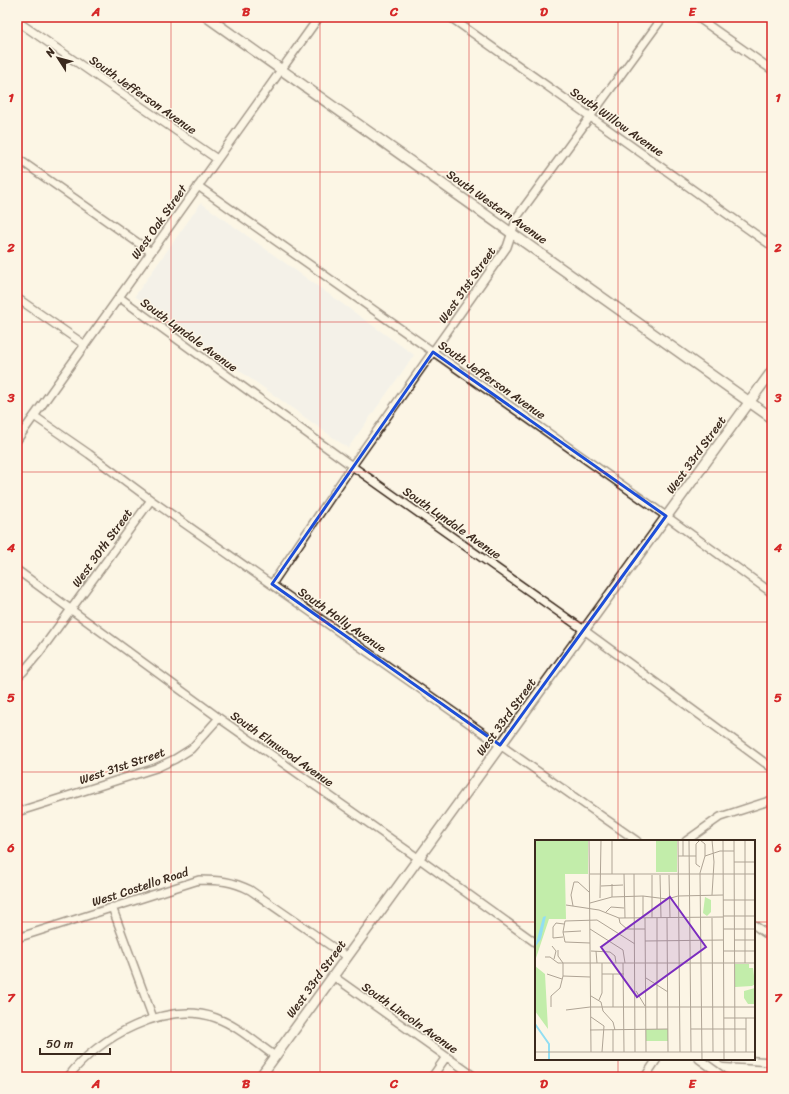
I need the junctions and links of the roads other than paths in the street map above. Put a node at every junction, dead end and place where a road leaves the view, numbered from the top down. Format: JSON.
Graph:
{"nodes":[{"id":1,"x":207,"y":17,"type":"edge"},
{"id":2,"x":318,"y":17,"type":"edge"},
{"id":3,"x":450,"y":17,"type":"edge"},
{"id":4,"x":663,"y":17,"type":"edge"},
{"id":5,"x":697,"y":17,"type":"edge"},
{"id":6,"x":18,"y":21,"type":"edge"},
{"id":7,"x":281,"y":70,"type":"junction"},
{"id":8,"x":772,"y":70,"type":"edge"},
{"id":9,"x":590,"y":116,"type":"junction"},
{"id":10,"x":17,"y":158,"type":"edge"},
{"id":11,"x":217,"y":159,"type":"junction"},
{"id":12,"x":198,"y":186,"type":"junction"},
{"id":13,"x":512,"y":232,"type":"junction"},
{"id":14,"x":772,"y":246,"type":"edge"},
{"id":15,"x":151,"y":252,"type":"junction"},
{"id":16,"x":17,"y":298,"type":"edge"},
{"id":17,"x":119,"y":298,"type":"junction"},
{"id":18,"x":85,"y":345,"type":"junction"},
{"id":19,"x":433,"y":352,"type":"junction"},
{"id":20,"x":772,"y":371,"type":"edge"},
{"id":21,"x":750,"y":402,"type":"junction"},
{"id":22,"x":34,"y":416,"type":"junction"},
{"id":23,"x":772,"y":418,"type":"edge"},
{"id":24,"x":18,"y":437,"type":"edge"},
{"id":25,"x":352,"y":466,"type":"junction"},
{"id":26,"x":151,"y":500,"type":"junction"},
{"id":27,"x":666,"y":516,"type":"junction"},
{"id":28,"x":17,"y":570,"type":"edge"},
{"id":29,"x":272,"y":584,"type":"junction"},
{"id":30,"x":772,"y":593,"type":"edge"},
{"id":31,"x":71,"y":609,"type":"junction"},
{"id":32,"x":584,"y":630,"type":"junction"},
{"id":33,"x":17,"y":677,"type":"edge"},
{"id":34,"x":218,"y":718,"type":"junction"},
{"id":35,"x":500,"y":745,"type":"junction"},
{"id":36,"x":772,"y":768,"type":"edge"},
{"id":37,"x":772,"y":800,"type":"edge"},
{"id":38,"x":17,"y":812,"type":"edge"},
{"id":39,"x":636,"y":840,"type":"edge"},
{"id":40,"x":687,"y":840,"type":"edge"},
{"id":41,"x":418,"y":858,"type":"junction"},
{"id":42,"x":112,"y":907,"type":"junction"},
{"id":43,"x":755,"y":926,"type":"edge"},
{"id":44,"x":17,"y":938,"type":"edge"},
{"id":45,"x":772,"y":938,"type":"edge"},
{"id":46,"x":535,"y":942,"type":"edge"},
{"id":47,"x":347,"y":957,"type":"junction"},
{"id":48,"x":333,"y":976,"type":"junction"},
{"id":49,"x":153,"y":1018,"type":"junction"},
{"id":50,"x":275,"y":1056,"type":"junction"},
{"id":51,"x":446,"y":1057,"type":"junction"},
{"id":52,"x":656,"y":1060,"type":"edge"},
{"id":53,"x":701,"y":1060,"type":"edge"},
{"id":54,"x":740,"y":1060,"type":"edge"},
{"id":55,"x":772,"y":1062,"type":"edge"},
{"id":56,"x":68,"y":1077,"type":"edge"},
{"id":57,"x":260,"y":1077,"type":"edge"},
{"id":58,"x":432,"y":1077,"type":"edge"},
{"id":59,"x":475,"y":1077,"type":"edge"},
{"id":60,"x":645,"y":1077,"type":"edge"},
{"id":61,"x":724,"y":1077,"type":"edge"}],
"edges":[{"from":1,"to":7,"type":"street","name":"South Western Avenue"},
{"from":2,"to":7,"type":"street","name":"West Oak Street"},
{"from":3,"to":9,"type":"street","name":"South Willow Avenue"},
{"from":4,"to":9,"type":"street","name":"West 31st Street"},
{"from":5,"to":8,"type":"street"},
{"from":6,"to":11,"type":"street","name":"South Jefferson Avenue"},
{"from":7,"to":11,"type":"street","name":"West Oak Street"},
{"from":7,"to":13,"type":"street","name":"South Western Avenue"},
{"from":9,"to":13,"type":"street","name":"West 31st Street"},
{"from":9,"to":14,"type":"street","name":"South Willow Avenue"},
{"from":10,"to":15,"type":"street"},
{"from":11,"to":12,"type":"street","name":"West Oak Street"},
{"from":12,"to":15,"type":"street","name":"West Oak Street"},
{"from":12,"to":19,"type":"street","name":"South Jefferson Avenue"},
{"from":13,"to":19,"type":"street","name":"West 31st Street"},
{"from":13,"to":21,"type":"street","name":"South Western Avenue"},
{"from":15,"to":17,"type":"street","name":"West Oak Street"},
{"from":16,"to":18,"type":"street"},
{"from":17,"to":18,"type":"street","name":"West Oak Street"},
{"from":17,"to":25,"type":"street","name":"South Lyndale Avenue"},
{"from":18,"to":22,"type":"street","name":"West Oak Street"},
{"from":19,"to":25,"type":"street","name":"West 31st Street"},
{"from":19,"to":27,"type":"street","name":"South Jefferson Avenue"},
{"from":20,"to":21,"type":"street","name":"West 33rd Street"},
{"from":21,"to":23,"type":"street","name":"South Western Avenue"},
{"from":21,"to":27,"type":"street","name":"West 33rd Street"},
{"from":22,"to":24,"type":"street","name":"West Oak Street"},
{"from":22,"to":26,"type":"street","name":"South Holly Avenue"},
{"from":25,"to":29,"type":"street","name":"West 31st Street"},
{"from":25,"to":32,"type":"street","name":"South Lyndale Avenue"},
{"from":26,"to":29,"type":"street","name":"South Holly Avenue"},
{"from":26,"to":31,"type":"street","name":"West 30th Street"},
{"from":27,"to":30,"type":"street","name":"South Jefferson Avenue"},
{"from":27,"to":32,"type":"street","name":"West 33rd Street"},
{"from":28,"to":31,"type":"street","name":"South Elmwood Avenue"},
{"from":29,"to":35,"type":"street","name":"South Holly Avenue"},
{"from":31,"to":33,"type":"street","name":"West 30th Street"},
{"from":31,"to":34,"type":"street","name":"South Elmwood Avenue"},
{"from":32,"to":35,"type":"street","name":"West 33rd Street"},
{"from":32,"to":36,"type":"street","name":"South Lyndale Avenue"},
{"from":34,"to":38,"type":"street","name":"West 31st Street"},
{"from":34,"to":41,"type":"street","name":"South Elmwood Avenue"},
{"from":35,"to":39,"type":"street","name":"South Holly Avenue"},
{"from":35,"to":41,"type":"street","name":"West 33rd Street"},
{"from":37,"to":40,"type":"street"},
{"from":41,"to":46,"type":"street","name":"South Elmwood Avenue"},
{"from":41,"to":47,"type":"street","name":"West 33rd Street"},
{"from":42,"to":44,"type":"street","name":"West Costello Road"},
{"from":42,"to":47,"type":"street","name":"West Costello Road"},
{"from":42,"to":49,"type":"street"},
{"from":43,"to":45,"type":"street"},
{"from":47,"to":48,"type":"street","name":"West 33rd Street"},
{"from":48,"to":50,"type":"street","name":"West 33rd Street"},
{"from":48,"to":51,"type":"street","name":"South Lincoln Avenue"},
{"from":49,"to":50,"type":"street"},
{"from":49,"to":56,"type":"street"},
{"from":50,"to":57,"type":"street","name":"West 33rd Street"},
{"from":51,"to":58,"type":"street"},
{"from":51,"to":59,"type":"street","name":"South Lincoln Avenue"},
{"from":52,"to":60,"type":"street"},
{"from":53,"to":61,"type":"street"},
{"from":54,"to":55,"type":"street"}]}
